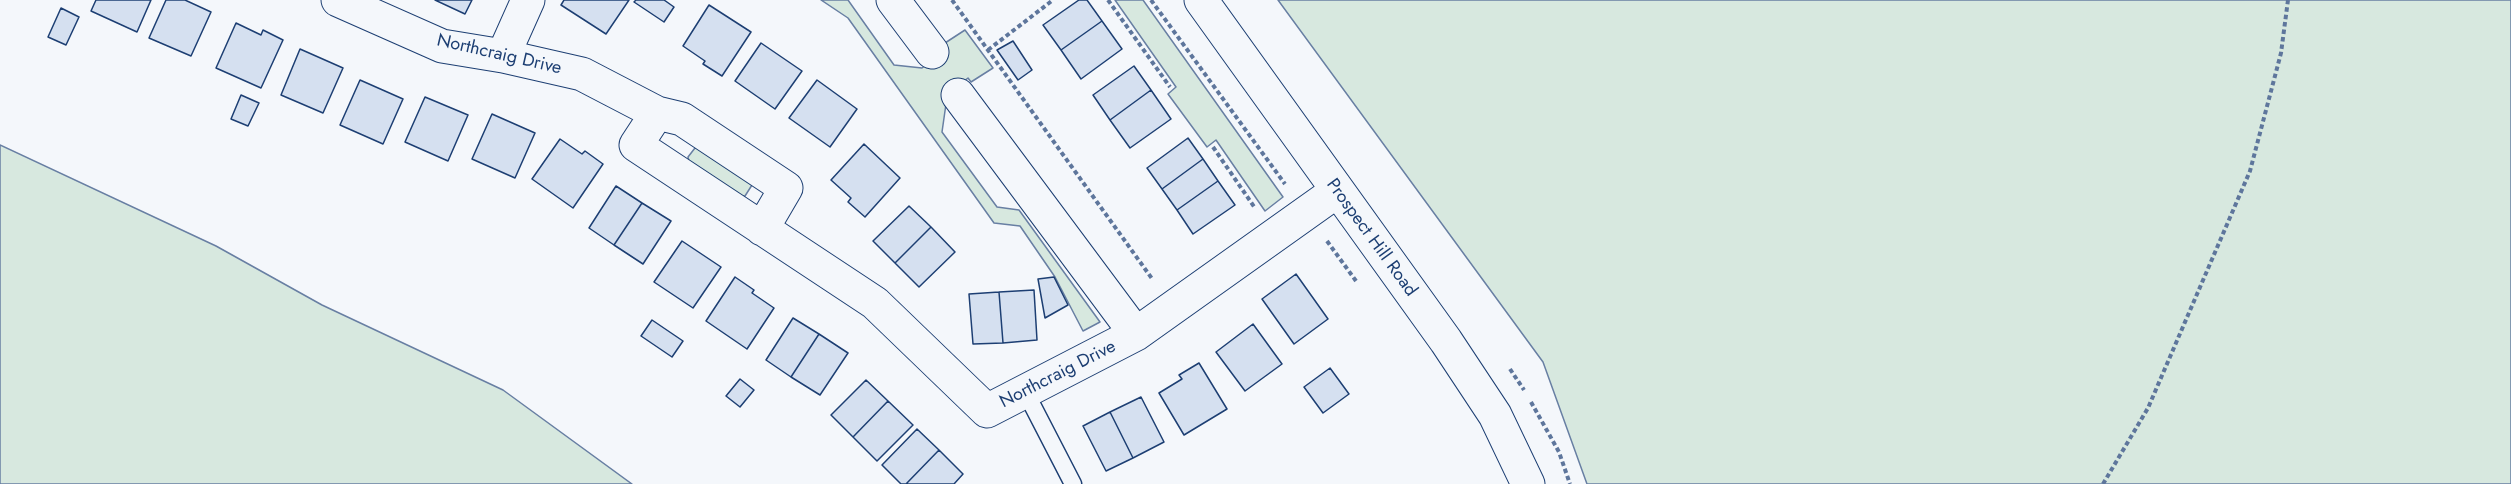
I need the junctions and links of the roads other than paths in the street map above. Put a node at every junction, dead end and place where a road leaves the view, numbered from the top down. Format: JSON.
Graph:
{"nodes":[{"id":1,"x":339,"y":0,"type":"edge"},
{"id":2,"x":528,"y":0,"type":"edge"},
{"id":3,"x":893,"y":0,"type":"edge"},
{"id":4,"x":1201,"y":0,"type":"edge"},
{"id":5,"x":932,"y":52,"type":"dead end"},
{"id":6,"x":503,"y":56,"type":"junction"},
{"id":7,"x":958,"y":95,"type":"dead end"},
{"id":8,"x":657,"y":113,"type":"junction"},
{"id":9,"x":1337,"y":191,"type":"junction"},
{"id":10,"x":762,"y":228,"type":"junction"},
{"id":11,"x":1136,"y":334,"type":"junction"},
{"id":12,"x":1025,"y":392,"type":"junction"},
{"id":13,"x":1073,"y":484,"type":"edge"},
{"id":14,"x":1528,"y":484,"type":"edge"}],
"edges":[{"from":1,"to":6,"type":"street","name":"Northcraig Drive"},
{"from":2,"to":6,"type":"street"},
{"from":3,"to":5,"type":"street"},
{"from":4,"to":9,"type":"street","name":"Prospect Hill Road"},
{"from":6,"to":8,"type":"street","name":"Northcraig Drive"},
{"from":7,"to":11,"type":"street"},
{"from":8,"to":10,"type":"street","name":"Northcraig Drive"},
{"from":8,"to":10,"type":"street","name":"Northcraig Drive"},
{"from":9,"to":11,"type":"street","name":"Northcraig Drive"},
{"from":9,"to":14,"type":"street","name":"Prospect Hill Road"},
{"from":10,"to":12,"type":"street","name":"Northcraig Drive"},
{"from":11,"to":12,"type":"street","name":"Northcraig Drive"},
{"from":12,"to":13,"type":"lane"}]}
